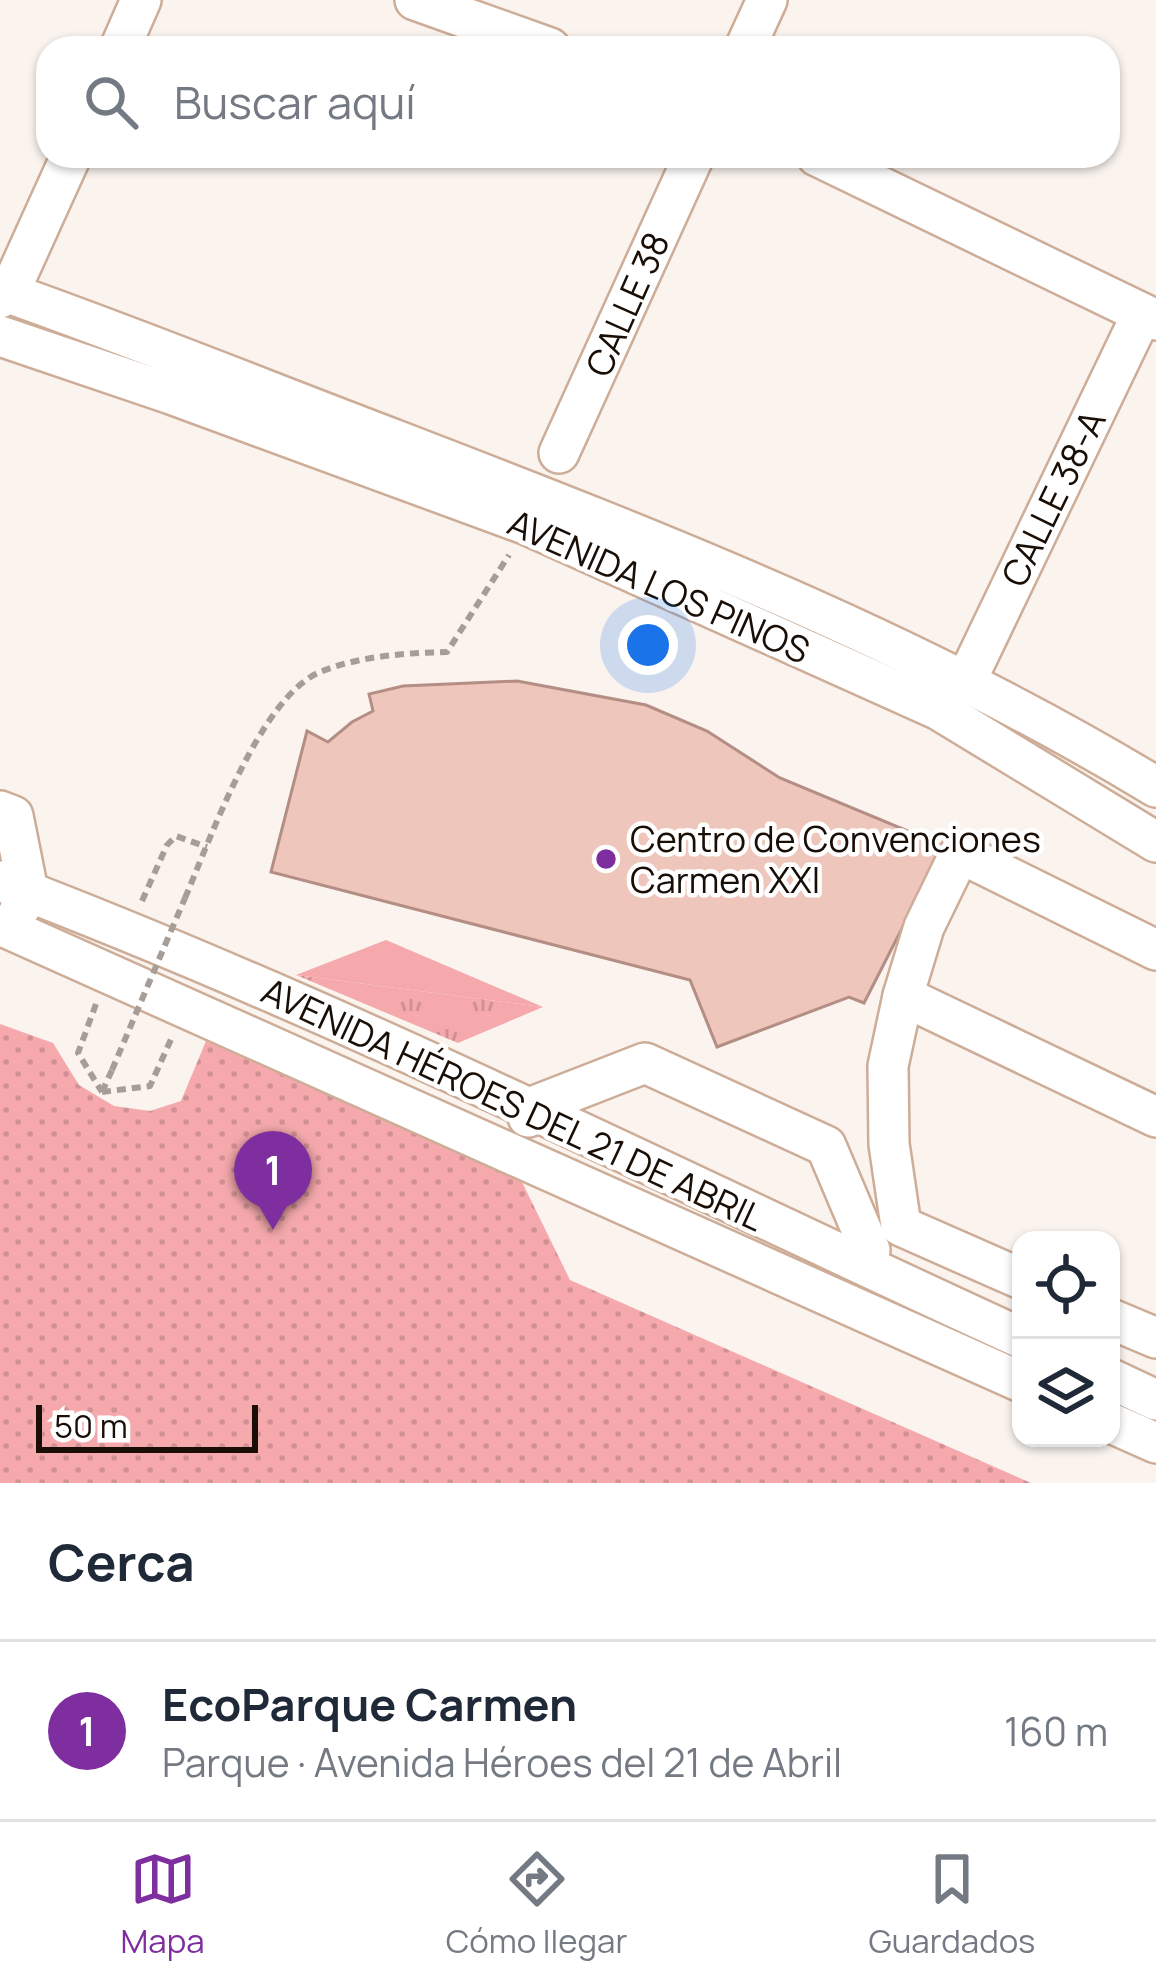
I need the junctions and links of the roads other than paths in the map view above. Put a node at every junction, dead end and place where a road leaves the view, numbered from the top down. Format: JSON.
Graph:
{"nodes":[{"id":1,"x":141,"y":0,"type":"edge"},
{"id":2,"x":415,"y":0,"type":"edge"},
{"id":3,"x":767,"y":0,"type":"edge"},
{"id":4,"x":124,"y":36,"type":"edge"},
{"id":5,"x":516,"y":36,"type":"edge"},
{"id":6,"x":750,"y":36,"type":"edge"},
{"id":7,"x":65,"y":168,"type":"edge"},
{"id":8,"x":689,"y":168,"type":"edge"},
{"id":9,"x":842,"y":168,"type":"edge"},
{"id":10,"x":3,"y":294,"type":"edge"},
{"id":11,"x":1149,"y":317,"type":"edge"},
{"id":12,"x":0,"y":336,"type":"edge"},
{"id":13,"x":559,"y":453,"type":"dead end"},
{"id":14,"x":965,"y":683,"type":"junction"},
{"id":15,"x":1156,"y":787,"type":"edge"},
{"id":16,"x":0,"y":811,"type":"edge"},
{"id":17,"x":1156,"y":842,"type":"edge"},
{"id":18,"x":14,"y":886,"type":"edge"},
{"id":19,"x":5,"y":927,"type":"edge"},
{"id":20,"x":1156,"y":950,"type":"edge"},
{"id":21,"x":903,"y":996,"type":"junction"},
{"id":22,"x":288,"y":1000,"type":"junction"},
{"id":23,"x":271,"y":1046,"type":"junction"},
{"id":24,"x":532,"y":1107,"type":"junction"},
{"id":25,"x":1156,"y":1117,"type":"edge"},
{"id":26,"x":514,"y":1154,"type":"junction"},
{"id":27,"x":792,"y":1232,"type":"junction"},
{"id":28,"x":878,"y":1247,"type":"junction"},
{"id":29,"x":774,"y":1272,"type":"junction"},
{"id":30,"x":1012,"y":1277,"type":"edge"},
{"id":31,"x":1120,"y":1323,"type":"edge"},
{"id":32,"x":1012,"y":1332,"type":"edge"},
{"id":33,"x":1156,"y":1338,"type":"edge"},
{"id":34,"x":1012,"y":1378,"type":"edge"},
{"id":35,"x":1120,"y":1383,"type":"edge"},
{"id":36,"x":1156,"y":1400,"type":"edge"},
{"id":37,"x":1120,"y":1427,"type":"edge"},
{"id":38,"x":1155,"y":1442,"type":"edge"}],
"edges":[{"from":1,"to":4,"type":"street"},
{"from":2,"to":5,"type":"street"},
{"from":3,"to":6,"type":"street"},
{"from":7,"to":10,"type":"street"},
{"from":8,"to":13,"type":"street","name":"CALLE 38"},
{"from":9,"to":11,"type":"street"},
{"from":10,"to":14,"type":"street","name":"AVENIDA LOS PINOS"},
{"from":11,"to":14,"type":"street","name":"CALLE 38-A"},
{"from":12,"to":17,"type":"street","name":"AVENIDA LOS PINOS"},
{"from":14,"to":15,"type":"street","name":"AVENIDA LOS PINOS"},
{"from":16,"to":18,"type":"street"},
{"from":18,"to":19,"type":"street"},
{"from":18,"to":22,"type":"street","name":"AVENIDA HÉROES DEL 21 DE ABRIL"},
{"from":19,"to":23,"type":"street","name":"AVENIDA HÉROES DEL 21 DE ABRIL"},
{"from":20,"to":21,"type":"street"},
{"from":21,"to":25,"type":"street"},
{"from":21,"to":28,"type":"street"},
{"from":22,"to":23,"type":"street"},
{"from":22,"to":24,"type":"street","name":"AVENIDA HÉROES DEL 21 DE ABRIL"},
{"from":23,"to":26,"type":"street","name":"AVENIDA HÉROES DEL 21 DE ABRIL"},
{"from":24,"to":26,"type":"street"},
{"from":24,"to":27,"type":"street","name":"AVENIDA HÉROES DEL 21 DE ABRIL"},
{"from":24,"to":28,"type":"street"},
{"from":26,"to":29,"type":"street","name":"AVENIDA HÉROES DEL 21 DE ABRIL"},
{"from":27,"to":28,"type":"street","name":"AVENIDA HÉROES DEL 21 DE ABRIL"},
{"from":27,"to":29,"type":"street"},
{"from":28,"to":30,"type":"street"},
{"from":28,"to":32,"type":"street","name":"AVENIDA HÉROES DEL 21 DE ABRIL"},
{"from":29,"to":34,"type":"street","name":"AVENIDA HÉROES DEL 21 DE ABRIL"},
{"from":31,"to":33,"type":"street"},
{"from":35,"to":36,"type":"street"},
{"from":37,"to":38,"type":"street"}]}
